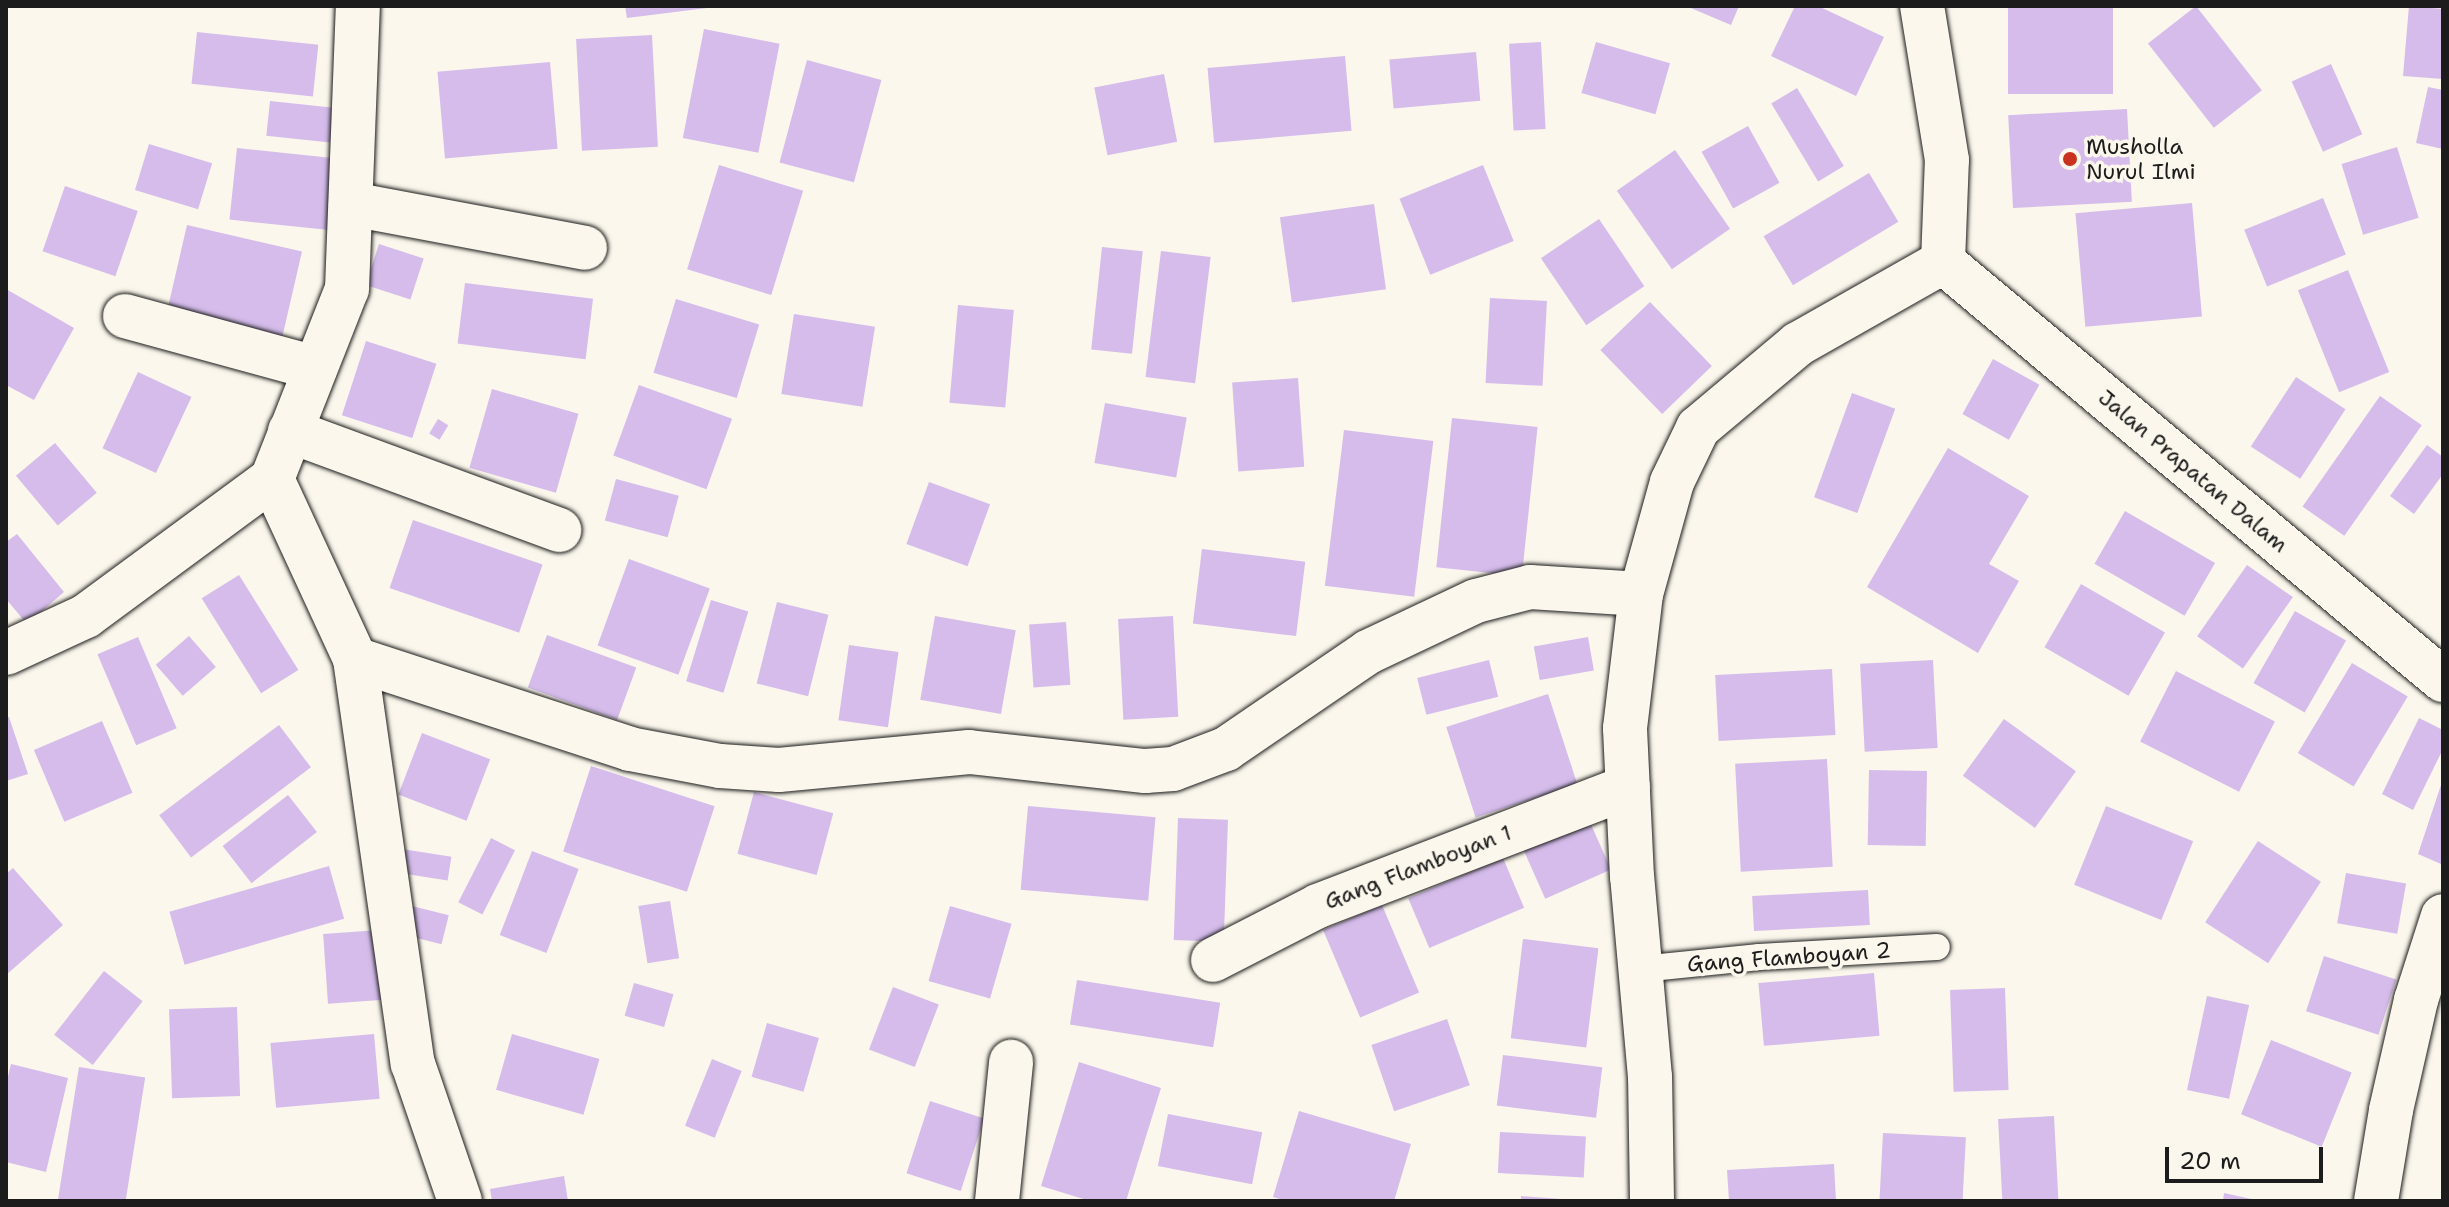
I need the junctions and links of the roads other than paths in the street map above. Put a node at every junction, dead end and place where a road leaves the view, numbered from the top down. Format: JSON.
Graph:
{"nodes":[{"id":1,"x":358,"y":6,"type":"edge"},
{"id":2,"x":1922,"y":6,"type":"edge"},
{"id":3,"x":351,"y":204,"type":"junction"},
{"id":4,"x":585,"y":248,"type":"dead end"},
{"id":5,"x":1943,"y":262,"type":"junction"},
{"id":6,"x":125,"y":316,"type":"dead end"},
{"id":7,"x":315,"y":368,"type":"junction"},
{"id":8,"x":290,"y":431,"type":"junction"},
{"id":9,"x":272,"y":479,"type":"junction"},
{"id":10,"x":559,"y":530,"type":"dead end"},
{"id":11,"x":1641,"y":594,"type":"junction"},
{"id":12,"x":6,"y":653,"type":"edge"},
{"id":13,"x":355,"y":659,"type":"junction"},
{"id":14,"x":2443,"y":680,"type":"edge"},
{"id":15,"x":1628,"y":787,"type":"junction"},
{"id":16,"x":2443,"y":916,"type":"edge"},
{"id":17,"x":1937,"y":947,"type":"dead end"},
{"id":18,"x":1213,"y":960,"type":"dead end"},
{"id":19,"x":1641,"y":969,"type":"junction"},
{"id":20,"x":1011,"y":1062,"type":"dead end"},
{"id":21,"x":460,"y":1201,"type":"edge"},
{"id":22,"x":997,"y":1201,"type":"edge"},
{"id":23,"x":1652,"y":1201,"type":"edge"},
{"id":24,"x":2376,"y":1201,"type":"edge"}],
"edges":[{"from":1,"to":3,"type":"street"},
{"from":2,"to":5,"type":"street"},
{"from":3,"to":4,"type":"street"},
{"from":3,"to":7,"type":"street"},
{"from":5,"to":11,"type":"street"},
{"from":5,"to":14,"type":"street","name":"Jalan Prapatan Dalam"},
{"from":6,"to":7,"type":"street"},
{"from":7,"to":8,"type":"street"},
{"from":8,"to":9,"type":"street"},
{"from":8,"to":10,"type":"street"},
{"from":9,"to":12,"type":"street"},
{"from":9,"to":13,"type":"street"},
{"from":11,"to":13,"type":"street"},
{"from":11,"to":15,"type":"street"},
{"from":13,"to":21,"type":"street"},
{"from":15,"to":18,"type":"street","name":"Gang Flamboyan 1"},
{"from":15,"to":19,"type":"street"},
{"from":16,"to":24,"type":"street"},
{"from":17,"to":19,"type":"lane","name":"Gang Flamboyan 2"},
{"from":19,"to":23,"type":"street"},
{"from":20,"to":22,"type":"street"}]}
